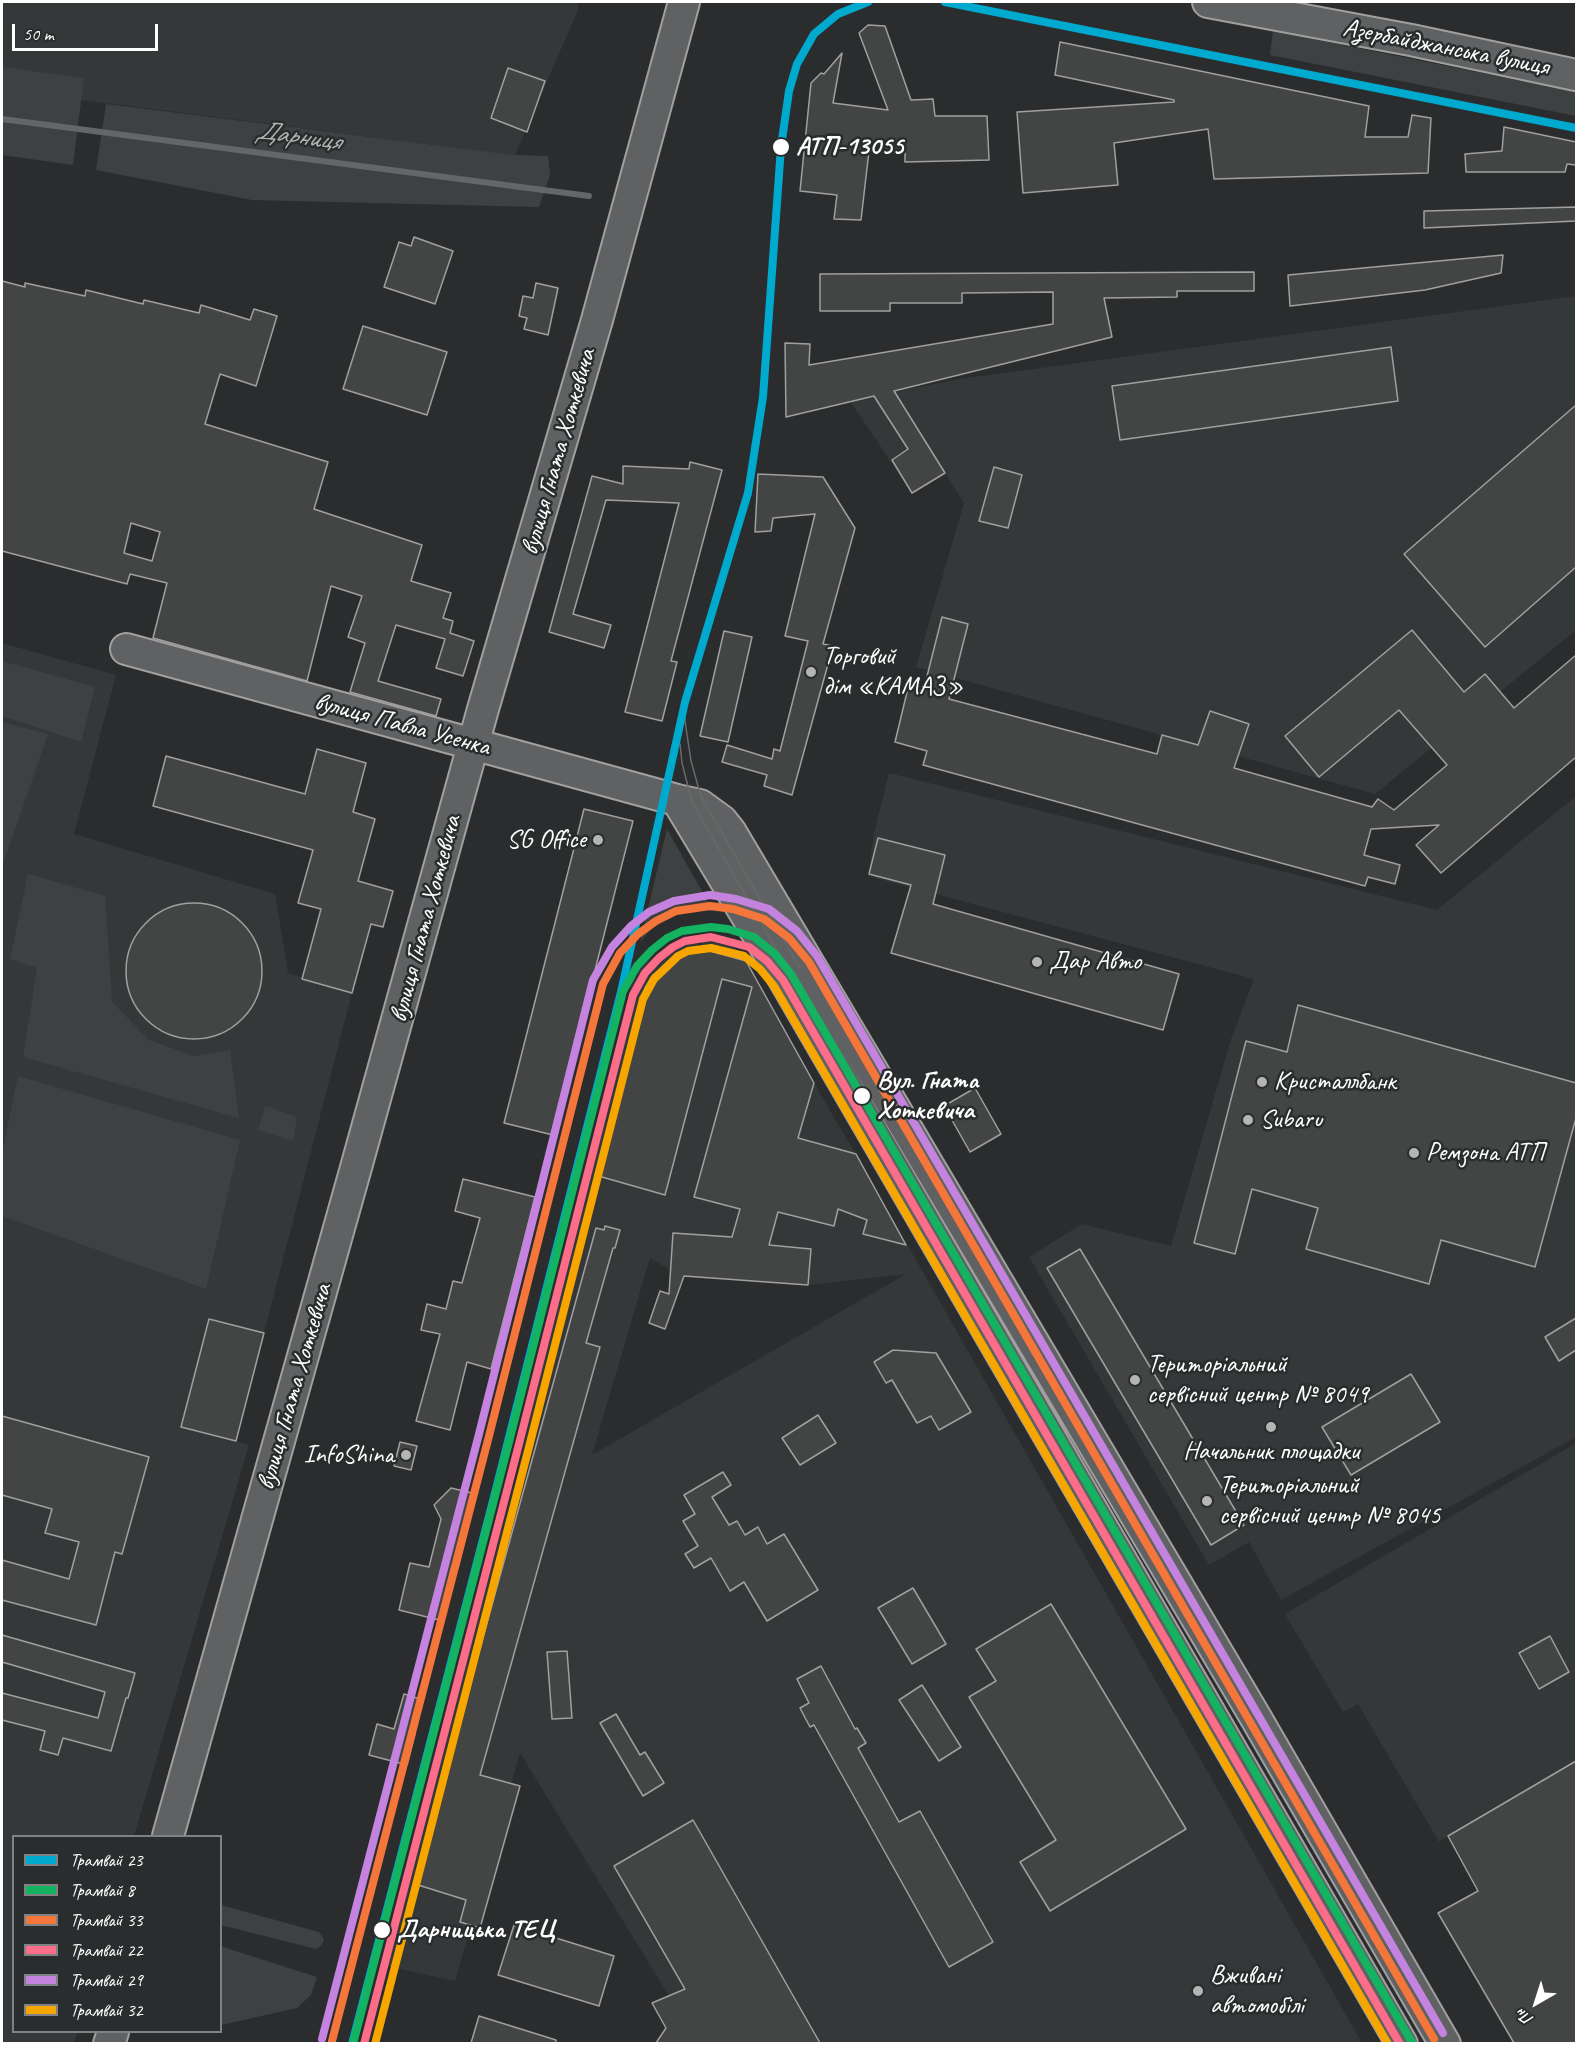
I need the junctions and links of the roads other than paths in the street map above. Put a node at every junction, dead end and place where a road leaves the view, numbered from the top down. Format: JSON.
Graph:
{"nodes":[{"id":1,"x":684,"y":2,"type":"edge"},
{"id":2,"x":1208,"y":2,"type":"edge"},
{"id":3,"x":1576,"y":75,"type":"edge"},
{"id":4,"x":126,"y":649,"type":"dead end"},
{"id":5,"x":474,"y":745,"type":"junction"},
{"id":6,"x":677,"y":800,"type":"junction"},
{"id":7,"x":168,"y":1835,"type":"edge"},
{"id":8,"x":1402,"y":2043,"type":"edge"},
{"id":9,"x":1445,"y":2043,"type":"edge"}],
"edges":[{"from":1,"to":5,"type":"street","name":"вулиця Гната Хоткевича"},
{"from":2,"to":3,"type":"street","name":"Азербайджанська вулиця"},
{"from":4,"to":5,"type":"street","name":"вулиця Павла Усенка"},
{"from":5,"to":6,"type":"street","name":"вулиця Павла Усенка"},
{"from":5,"to":7,"type":"street","name":"вулиця Гната Хоткевича"},
{"from":6,"to":8,"type":"street"},
{"from":6,"to":9,"type":"street","name":"вулиця Павла Усенка"}]}
